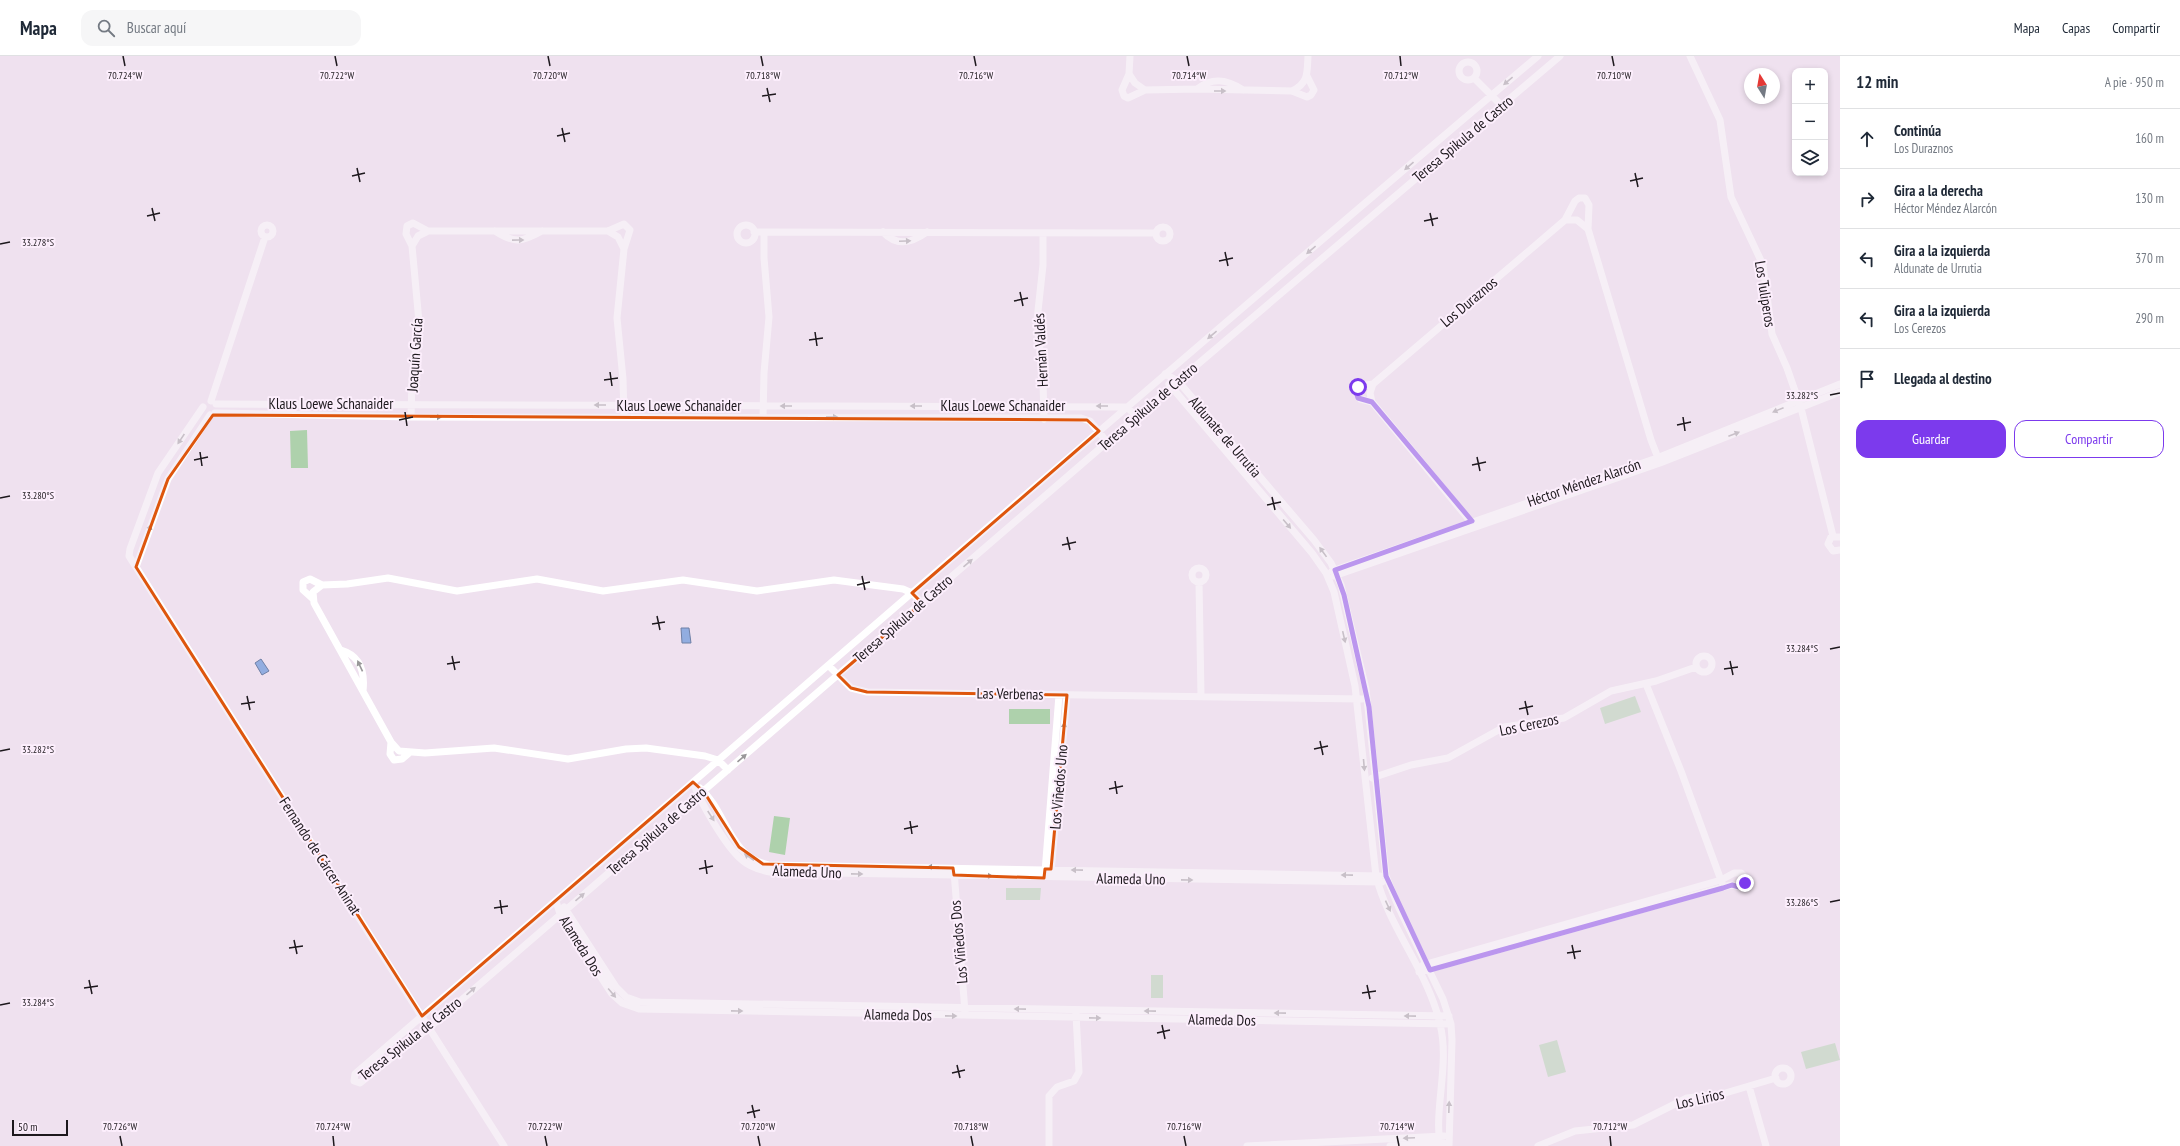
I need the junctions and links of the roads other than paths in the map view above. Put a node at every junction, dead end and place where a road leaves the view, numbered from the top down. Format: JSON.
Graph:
{"nodes":[{"id":1,"x":1130,"y":56,"type":"edge"},
{"id":2,"x":1308,"y":56,"type":"edge"},
{"id":3,"x":1538,"y":56,"type":"edge"},
{"id":4,"x":1560,"y":56,"type":"edge"},
{"id":5,"x":1690,"y":56,"type":"edge"},
{"id":6,"x":1129,"y":74,"type":"junction"},
{"id":7,"x":1307,"y":76,"type":"junction"},
{"id":8,"x":1474,"y":78,"type":"dead end"},
{"id":9,"x":1145,"y":90,"type":"junction"},
{"id":10,"x":1292,"y":91,"type":"junction"},
{"id":11,"x":1492,"y":95,"type":"junction"},
{"id":12,"x":1502,"y":106,"type":"junction"},
{"id":13,"x":1357,"y":211,"type":"junction"},
{"id":14,"x":1565,"y":220,"type":"junction"},
{"id":15,"x":1365,"y":222,"type":"junction"},
{"id":16,"x":1588,"y":229,"type":"junction"},
{"id":17,"x":428,"y":231,"type":"junction"},
{"id":18,"x":495,"y":231,"type":"junction"},
{"id":19,"x":542,"y":231,"type":"junction"},
{"id":20,"x":608,"y":231,"type":"junction"},
{"id":21,"x":754,"y":232,"type":"dead end"},
{"id":22,"x":764,"y":232,"type":"junction"},
{"id":23,"x":883,"y":232,"type":"junction"},
{"id":24,"x":927,"y":232,"type":"junction"},
{"id":25,"x":1043,"y":233,"type":"junction"},
{"id":26,"x":1156,"y":233,"type":"dead end"},
{"id":27,"x":265,"y":237,"type":"dead end"},
{"id":28,"x":412,"y":246,"type":"junction"},
{"id":29,"x":624,"y":249,"type":"junction"},
{"id":30,"x":1165,"y":374,"type":"junction"},
{"id":31,"x":1178,"y":381,"type":"junction"},
{"id":32,"x":1373,"y":384,"type":"junction"},
{"id":33,"x":1840,"y":384,"type":"edge"},
{"id":34,"x":1171,"y":387,"type":"junction"},
{"id":35,"x":1840,"y":392,"type":"edge"},
{"id":36,"x":214,"y":402,"type":"junction"},
{"id":37,"x":1372,"y":402,"type":"junction"},
{"id":38,"x":412,"y":404,"type":"junction"},
{"id":39,"x":1799,"y":405,"type":"junction"},
{"id":40,"x":624,"y":406,"type":"junction"},
{"id":41,"x":763,"y":406,"type":"junction"},
{"id":42,"x":1044,"y":406,"type":"junction"},
{"id":43,"x":203,"y":407,"type":"junction"},
{"id":44,"x":1127,"y":407,"type":"junction"},
{"id":45,"x":213,"y":414,"type":"junction"},
{"id":46,"x":411,"y":416,"type":"junction"},
{"id":47,"x":624,"y":417,"type":"junction"},
{"id":48,"x":763,"y":417,"type":"junction"},
{"id":49,"x":1137,"y":417,"type":"junction"},
{"id":50,"x":1044,"y":419,"type":"junction"},
{"id":51,"x":1098,"y":431,"type":"junction"},
{"id":52,"x":1107,"y":442,"type":"junction"},
{"id":53,"x":1659,"y":460,"type":"junction"},
{"id":54,"x":1474,"y":524,"type":"junction"},
{"id":55,"x":1837,"y":537,"type":"edge"},
{"id":56,"x":1840,"y":550,"type":"edge"},
{"id":57,"x":136,"y":567,"type":"junction"},
{"id":58,"x":1336,"y":572,"type":"junction"},
{"id":59,"x":1327,"y":575,"type":"junction"},
{"id":60,"x":1199,"y":582,"type":"dead end"},
{"id":61,"x":322,"y":585,"type":"junction"},
{"id":62,"x":912,"y":593,"type":"junction"},
{"id":63,"x":313,"y":599,"type":"junction"},
{"id":64,"x":922,"y":603,"type":"junction"},
{"id":65,"x":341,"y":650,"type":"junction"},
{"id":66,"x":829,"y":666,"type":"junction"},
{"id":67,"x":1696,"y":667,"type":"dead end"},
{"id":68,"x":838,"y":675,"type":"junction"},
{"id":69,"x":1646,"y":684,"type":"junction"},
{"id":70,"x":363,"y":692,"type":"junction"},
{"id":71,"x":1059,"y":695,"type":"junction"},
{"id":72,"x":1067,"y":695,"type":"junction"},
{"id":73,"x":1201,"y":696,"type":"junction"},
{"id":74,"x":1358,"y":699,"type":"junction"},
{"id":75,"x":1368,"y":700,"type":"junction"},
{"id":76,"x":391,"y":742,"type":"junction"},
{"id":77,"x":409,"y":753,"type":"junction"},
{"id":78,"x":718,"y":760,"type":"junction"},
{"id":79,"x":728,"y":770,"type":"junction"},
{"id":80,"x":1375,"y":777,"type":"junction"},
{"id":81,"x":1366,"y":779,"type":"junction"},
{"id":82,"x":693,"y":782,"type":"junction"},
{"id":83,"x":701,"y":794,"type":"junction"},
{"id":84,"x":1048,"y":869,"type":"junction"},
{"id":85,"x":954,"y":871,"type":"junction"},
{"id":86,"x":1731,"y":876,"type":"junction"},
{"id":87,"x":1047,"y":878,"type":"junction"},
{"id":88,"x":1377,"y":879,"type":"junction"},
{"id":89,"x":1387,"y":879,"type":"junction"},
{"id":90,"x":1721,"y":880,"type":"junction"},
{"id":91,"x":1732,"y":885,"type":"junction"},
{"id":92,"x":1723,"y":888,"type":"junction"},
{"id":93,"x":556,"y":900,"type":"junction"},
{"id":94,"x":566,"y":909,"type":"junction"},
{"id":95,"x":560,"y":914,"type":"junction"},
{"id":96,"x":1428,"y":967,"type":"junction"},
{"id":97,"x":1418,"y":970,"type":"junction"},
{"id":98,"x":965,"y":1008,"type":"junction"},
{"id":99,"x":1076,"y":1010,"type":"junction"},
{"id":100,"x":422,"y":1016,"type":"junction"},
{"id":101,"x":965,"y":1016,"type":"junction"},
{"id":102,"x":1438,"y":1016,"type":"junction"},
{"id":103,"x":1449,"y":1016,"type":"junction"},
{"id":104,"x":1076,"y":1018,"type":"junction"},
{"id":105,"x":1440,"y":1024,"type":"junction"},
{"id":106,"x":1451,"y":1024,"type":"junction"},
{"id":107,"x":429,"y":1028,"type":"junction"},
{"id":108,"x":1776,"y":1078,"type":"dead end"},
{"id":109,"x":1750,"y":1086,"type":"junction"},
{"id":110,"x":1449,"y":1141,"type":"edge"},
{"id":111,"x":1440,"y":1142,"type":"edge"},
{"id":112,"x":504,"y":1146,"type":"edge"},
{"id":113,"x":1049,"y":1146,"type":"edge"},
{"id":114,"x":1247,"y":1146,"type":"edge"},
{"id":115,"x":1390,"y":1146,"type":"edge"},
{"id":116,"x":1538,"y":1146,"type":"edge"},
{"id":117,"x":1766,"y":1146,"type":"edge"}],
"edges":[{"from":1,"to":6,"type":"street"},
{"from":2,"to":7,"type":"street"},
{"from":3,"to":11,"type":"street","name":"Teresa Spikula de Castro","one_way":true},
{"from":4,"to":12,"type":"street","name":"Teresa Spikula de Castro"},
{"from":5,"to":39,"type":"street","name":"Los Tuliperos"},
{"from":6,"to":9,"type":"street"},
{"from":6,"to":9,"type":"street"},
{"from":7,"to":10,"type":"street"},
{"from":7,"to":10,"type":"street"},
{"from":8,"to":11,"type":"street"},
{"from":9,"to":10,"type":"street"},
{"from":11,"to":12,"type":"street"},
{"from":11,"to":13,"type":"street","name":"Teresa Spikula de Castro","one_way":true},
{"from":12,"to":15,"type":"street","name":"Teresa Spikula de Castro"},
{"from":13,"to":15,"type":"street"},
{"from":13,"to":30,"type":"street","name":"Teresa Spikula de Castro","one_way":true},
{"from":14,"to":16,"type":"street"},
{"from":14,"to":16,"type":"street","name":"Los Duraznos"},
{"from":14,"to":32,"type":"street","name":"Los Duraznos"},
{"from":15,"to":31,"type":"street","name":"Teresa Spikula de Castro"},
{"from":16,"to":53,"type":"street","name":"Los Duraznos"},
{"from":17,"to":18,"type":"street","name":"Joaquín García"},
{"from":17,"to":28,"type":"street"},
{"from":17,"to":28,"type":"street","name":"Joaquín García"},
{"from":18,"to":19,"type":"street","name":"Joaquín García"},
{"from":18,"to":19,"type":"street","name":"Joaquín García","one_way":true},
{"from":19,"to":20,"type":"street","name":"Joaquín García"},
{"from":20,"to":29,"type":"street"},
{"from":20,"to":29,"type":"street","name":"Joaquín García"},
{"from":21,"to":22,"type":"street"},
{"from":22,"to":23,"type":"street"},
{"from":22,"to":41,"type":"street"},
{"from":23,"to":24,"type":"street"},
{"from":23,"to":24,"type":"street","one_way":true},
{"from":24,"to":25,"type":"street"},
{"from":25,"to":26,"type":"street"},
{"from":25,"to":42,"type":"street","name":"Hernán Valdés"},
{"from":27,"to":36,"type":"street"},
{"from":28,"to":38,"type":"street","name":"Joaquín García"},
{"from":29,"to":40,"type":"street","name":"Joaquín García"},
{"from":30,"to":31,"type":"street","name":"Aldunate de Urrutia"},
{"from":30,"to":34,"type":"street","name":"Aldunate de Urrutia"},
{"from":30,"to":44,"type":"street","name":"Teresa Spikula de Castro"},
{"from":31,"to":34,"type":"street","name":"Teresa Spikula de Castro"},
{"from":58,"to":31,"type":"street","name":"Aldunate de Urrutia","one_way":true},
{"from":32,"to":37,"type":"street"},
{"from":32,"to":37,"type":"street","name":"Los Duraznos"},
{"from":33,"to":39,"type":"street","name":"Héctor Méndez Alarcón"},
{"from":34,"to":49,"type":"street","name":"Teresa Spikula de Castro"},
{"from":34,"to":59,"type":"street","name":"Aldunate de Urrutia","one_way":true},
{"from":35,"to":39,"type":"street","name":"Héctor Méndez Alarcón"},
{"from":36,"to":38,"type":"street","name":"Klaus Loewe Schanaider"},
{"from":36,"to":43,"type":"street"},
{"from":36,"to":45,"type":"street"},
{"from":37,"to":54,"type":"street","name":"Los Duraznos"},
{"from":40,"to":38,"type":"street","name":"Klaus Loewe Schanaider","one_way":true},
{"from":38,"to":46,"type":"street","name":"Joaquín García"},
{"from":39,"to":53,"type":"street","name":"Héctor Méndez Alarcón"},
{"from":39,"to":55,"type":"street","name":"Los Tuliperos"},
{"from":40,"to":41,"type":"street","name":"Klaus Loewe Schanaider"},
{"from":40,"to":47,"type":"street","name":"Joaquín García"},
{"from":42,"to":41,"type":"street","name":"Klaus Loewe Schanaider","one_way":true},
{"from":41,"to":48,"type":"street"},
{"from":44,"to":42,"type":"street","name":"Klaus Loewe Schanaider","one_way":true},
{"from":42,"to":50,"type":"street","name":"Hernán Valdés"},
{"from":43,"to":45,"type":"street"},
{"from":43,"to":57,"type":"street","one_way":true},
{"from":44,"to":49,"type":"street"},
{"from":44,"to":51,"type":"street","name":"Teresa Spikula de Castro"},
{"from":45,"to":46,"type":"street","name":"Klaus Loewe Schanaider"},
{"from":57,"to":45,"type":"street","one_way":true},
{"from":46,"to":47,"type":"street","name":"Klaus Loewe Schanaider","one_way":true},
{"from":47,"to":48,"type":"street","name":"Klaus Loewe Schanaider"},
{"from":48,"to":50,"type":"street","name":"Klaus Loewe Schanaider","one_way":true},
{"from":49,"to":52,"type":"street","name":"Teresa Spikula de Castro"},
{"from":50,"to":51,"type":"street","name":"Klaus Loewe Schanaider"},
{"from":51,"to":52,"type":"street","name":"Klaus Loewe Schanaider"},
{"from":51,"to":62,"type":"street","name":"Teresa Spikula de Castro"},
{"from":64,"to":52,"type":"street","name":"Teresa Spikula de Castro","one_way":true},
{"from":53,"to":54,"type":"street","name":"Héctor Méndez Alarcón"},
{"from":54,"to":58,"type":"street","name":"Héctor Méndez Alarcón"},
{"from":55,"to":56,"type":"street","name":"Los Tuliperos"},
{"from":57,"to":100,"type":"street","name":"Fernando de Cárcer Aninat"},
{"from":58,"to":59,"type":"street","name":"Héctor Méndez Alarcón"},
{"from":58,"to":75,"type":"street","name":"Aldunate de Urrutia"},
{"from":59,"to":74,"type":"street","name":"Aldunate de Urrutia","one_way":true},
{"from":60,"to":73,"type":"street"},
{"from":61,"to":62,"type":"street"},
{"from":61,"to":63,"type":"street"},
{"from":61,"to":63,"type":"street"},
{"from":62,"to":64,"type":"street"},
{"from":62,"to":66,"type":"street","name":"Teresa Spikula de Castro"},
{"from":63,"to":65,"type":"street"},
{"from":64,"to":68,"type":"street","name":"Teresa Spikula de Castro"},
{"from":65,"to":70,"type":"street"},
{"from":70,"to":65,"type":"street","one_way":true},
{"from":66,"to":68,"type":"street","name":"Las Verbenas"},
{"from":66,"to":78,"type":"street","name":"Teresa Spikula de Castro"},
{"from":67,"to":69,"type":"street","name":"Los Cerezos"},
{"from":68,"to":71,"type":"street","name":"Las Verbenas"},
{"from":79,"to":68,"type":"street","name":"Teresa Spikula de Castro","one_way":true},
{"from":69,"to":80,"type":"street","name":"Los Cerezos"},
{"from":69,"to":90,"type":"street"},
{"from":70,"to":76,"type":"street"},
{"from":71,"to":72,"type":"street","name":"Las Verbenas"},
{"from":71,"to":84,"type":"street","name":"Los Viñedos Uno"},
{"from":72,"to":73,"type":"street","name":"Las Verbenas"},
{"from":84,"to":72,"type":"street","name":"Los Viñedos Uno","one_way":true},
{"from":73,"to":74,"type":"street","name":"Las Verbenas"},
{"from":74,"to":75,"type":"street","name":"Las Verbenas"},
{"from":74,"to":81,"type":"street","name":"Aldunate de Urrutia","one_way":true},
{"from":75,"to":80,"type":"street","name":"Aldunate de Urrutia"},
{"from":76,"to":77,"type":"street"},
{"from":76,"to":77,"type":"street"},
{"from":77,"to":78,"type":"street"},
{"from":78,"to":79,"type":"street"},
{"from":78,"to":82,"type":"street","name":"Teresa Spikula de Castro"},
{"from":79,"to":83,"type":"street","name":"Teresa Spikula de Castro"},
{"from":80,"to":81,"type":"street","name":"Los Cerezos"},
{"from":80,"to":89,"type":"street","name":"Aldunate de Urrutia"},
{"from":81,"to":88,"type":"street","name":"Aldunate de Urrutia"},
{"from":82,"to":83,"type":"street","name":"Alameda Uno"},
{"from":82,"to":93,"type":"street","name":"Teresa Spikula de Castro"},
{"from":83,"to":85,"type":"street","name":"Alameda Uno"},
{"from":94,"to":83,"type":"street","name":"Teresa Spikula de Castro","one_way":true},
{"from":84,"to":85,"type":"street","name":"Alameda Uno"},
{"from":84,"to":87,"type":"street","name":"Los Viñedos Uno"},
{"from":88,"to":84,"type":"street","name":"Alameda Uno","one_way":true},
{"from":85,"to":87,"type":"street","name":"Alameda Uno","one_way":true},
{"from":85,"to":98,"type":"street","name":"Los Viñedos Dos"},
{"from":86,"to":90,"type":"street"},
{"from":86,"to":91,"type":"street"},
{"from":86,"to":91,"type":"street"},
{"from":87,"to":88,"type":"street","name":"Alameda Uno","one_way":true},
{"from":88,"to":89,"type":"street","name":"Alameda Uno"},
{"from":88,"to":97,"type":"street","name":"Aldunate de Urrutia","one_way":true},
{"from":89,"to":96,"type":"street","name":"Aldunate de Urrutia"},
{"from":90,"to":92,"type":"street"},
{"from":90,"to":96,"type":"street"},
{"from":91,"to":92,"type":"street"},
{"from":92,"to":96,"type":"street"},
{"from":93,"to":94,"type":"street","name":"Alameda Dos"},
{"from":93,"to":95,"type":"street","name":"Alameda Dos"},
{"from":93,"to":100,"type":"street","name":"Teresa Spikula de Castro"},
{"from":94,"to":95,"type":"street","name":"Teresa Spikula de Castro"},
{"from":94,"to":98,"type":"street","name":"Alameda Dos"},
{"from":95,"to":101,"type":"street","name":"Alameda Dos","one_way":true},
{"from":107,"to":95,"type":"street","name":"Teresa Spikula de Castro","one_way":true},
{"from":96,"to":97,"type":"street"},
{"from":96,"to":103,"type":"street","name":"Aldunate de Urrutia"},
{"from":97,"to":102,"type":"street","name":"Aldunate de Urrutia"},
{"from":99,"to":98,"type":"street","name":"Alameda Dos","one_way":true},
{"from":98,"to":101,"type":"street","name":"Los Viñedos Dos"},
{"from":102,"to":99,"type":"street","name":"Alameda Dos","one_way":true},
{"from":99,"to":104,"type":"street"},
{"from":100,"to":107,"type":"street","name":"Fernando de Cárcer Aninat"},
{"from":100,"to":107,"type":"street","name":"Teresa Spikula de Castro"},
{"from":101,"to":104,"type":"street","name":"Alameda Dos"},
{"from":102,"to":103,"type":"street","name":"Alameda Dos"},
{"from":102,"to":105,"type":"street","name":"Aldunate de Urrutia"},
{"from":103,"to":106,"type":"street","name":"Aldunate de Urrutia"},
{"from":104,"to":105,"type":"street","name":"Alameda Dos","one_way":true},
{"from":104,"to":113,"type":"street"},
{"from":105,"to":106,"type":"street","name":"Alameda Dos"},
{"from":105,"to":111,"type":"street","name":"Aldunate de Urrutia"},
{"from":110,"to":106,"type":"street","name":"Aldunate de Urrutia","one_way":true},
{"from":107,"to":112,"type":"street","name":"Fernando de Cárcer Aninat"},
{"from":108,"to":109,"type":"street","name":"Los Lirios"},
{"from":109,"to":116,"type":"street","name":"Los Lirios"},
{"from":109,"to":117,"type":"street"},
{"from":110,"to":111,"type":"street"},
{"from":111,"to":114,"type":"street","one_way":true},
{"from":111,"to":115,"type":"street"}]}
